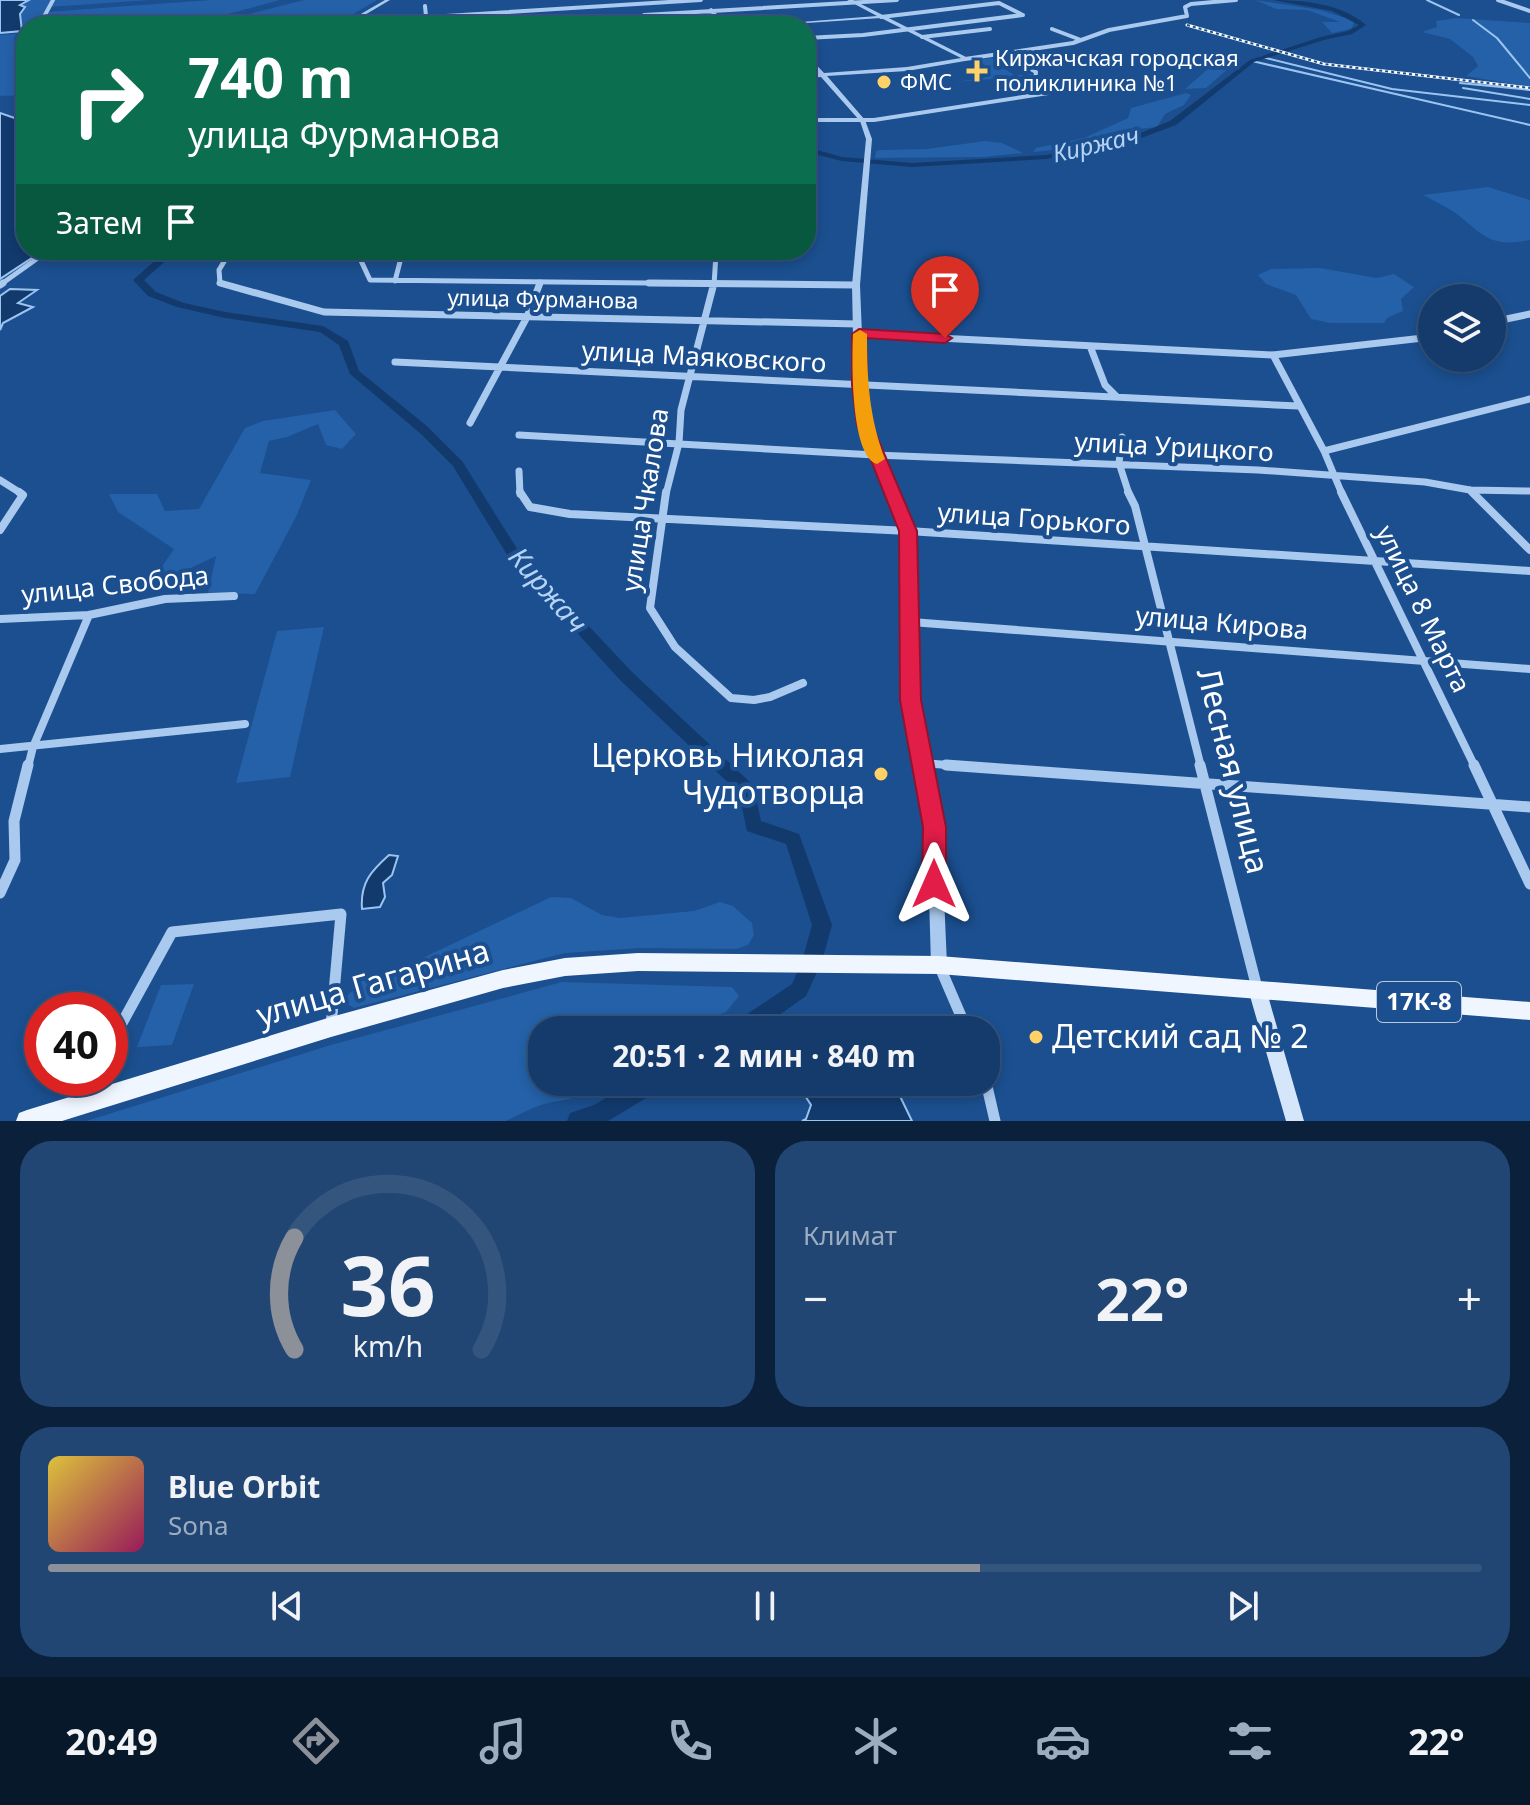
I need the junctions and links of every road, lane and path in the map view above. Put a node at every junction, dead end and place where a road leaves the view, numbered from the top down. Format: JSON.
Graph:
{"nodes":[{"id":1,"x":388,"y":0,"type":"edge"},
{"id":2,"x":701,"y":0,"type":"edge"},
{"id":3,"x":897,"y":0,"type":"edge"},
{"id":4,"x":1236,"y":0,"type":"edge"},
{"id":5,"x":1498,"y":0,"type":"edge"},
{"id":6,"x":1182,"y":1,"type":"edge"},
{"id":7,"x":636,"y":2,"type":"edge"},
{"id":8,"x":852,"y":2,"type":"edge"},
{"id":9,"x":425,"y":6,"type":"dead end"},
{"id":10,"x":1185,"y":7,"type":"junction"},
{"id":11,"x":711,"y":10,"type":"junction"},
{"id":12,"x":764,"y":10,"type":"junction"},
{"id":13,"x":1530,"y":11,"type":"edge"},
{"id":14,"x":360,"y":16,"type":"edge"},
{"id":15,"x":426,"y":16,"type":"edge"},
{"id":16,"x":440,"y":16,"type":"edge"},
{"id":17,"x":654,"y":16,"type":"edge"},
{"id":18,"x":716,"y":16,"type":"edge"},
{"id":19,"x":770,"y":16,"type":"edge"},
{"id":20,"x":881,"y":17,"type":"junction"},
{"id":21,"x":816,"y":22,"type":"edge"},
{"id":22,"x":990,"y":29,"type":"dead end"},
{"id":23,"x":1052,"y":29,"type":"dead end"},
{"id":24,"x":907,"y":30,"type":"junction"},
{"id":25,"x":816,"y":37,"type":"edge"},
{"id":26,"x":922,"y":37,"type":"junction"},
{"id":27,"x":1081,"y":40,"type":"junction"},
{"id":28,"x":1027,"y":50,"type":"junction"},
{"id":29,"x":965,"y":59,"type":"junction"},
{"id":30,"x":816,"y":68,"type":"edge"},
{"id":31,"x":816,"y":75,"type":"edge"},
{"id":32,"x":823,"y":75,"type":"junction"},
{"id":33,"x":816,"y":120,"type":"edge"},
{"id":34,"x":863,"y":121,"type":"junction"},
{"id":35,"x":35,"y":260,"type":"edge"},
{"id":36,"x":225,"y":260,"type":"edge"},
{"id":37,"x":361,"y":260,"type":"edge"},
{"id":38,"x":400,"y":260,"type":"edge"},
{"id":39,"x":716,"y":260,"type":"edge"},
{"id":40,"x":395,"y":281,"type":"junction"},
{"id":41,"x":540,"y":283,"type":"junction"},
{"id":42,"x":714,"y":284,"type":"junction"},
{"id":43,"x":0,"y":285,"type":"edge"},
{"id":44,"x":856,"y":285,"type":"junction"},
{"id":45,"x":1530,"y":314,"type":"edge"},
{"id":46,"x":527,"y":317,"type":"junction"},
{"id":47,"x":1506,"y":319,"type":"edge"},
{"id":48,"x":705,"y":321,"type":"junction"},
{"id":49,"x":858,"y":329,"type":"junction"},
{"id":50,"x":1418,"y":339,"type":"edge"},
{"id":51,"x":1090,"y":346,"type":"junction"},
{"id":52,"x":1273,"y":355,"type":"junction"},
{"id":53,"x":395,"y":362,"type":"dead end"},
{"id":54,"x":500,"y":367,"type":"junction"},
{"id":55,"x":689,"y":376,"type":"junction"},
{"id":56,"x":859,"y":385,"type":"junction"},
{"id":57,"x":1118,"y":398,"type":"junction"},
{"id":58,"x":1530,"y":399,"type":"edge"},
{"id":59,"x":1298,"y":406,"type":"junction"},
{"id":60,"x":470,"y":423,"type":"dead end"},
{"id":61,"x":519,"y":435,"type":"dead end"},
{"id":62,"x":1122,"y":437,"type":"dead end"},
{"id":63,"x":679,"y":443,"type":"junction"},
{"id":64,"x":1324,"y":451,"type":"junction"},
{"id":65,"x":875,"y":455,"type":"junction"},
{"id":66,"x":1120,"y":464,"type":"junction"},
{"id":67,"x":519,"y":471,"type":"dead end"},
{"id":68,"x":1333,"y":476,"type":"junction"},
{"id":69,"x":0,"y":480,"type":"edge"},
{"id":70,"x":1470,"y":490,"type":"junction"},
{"id":71,"x":1530,"y":491,"type":"edge"},
{"id":72,"x":4,"y":519,"type":"edge"},
{"id":73,"x":664,"y":520,"type":"junction"},
{"id":74,"x":0,"y":530,"type":"edge"},
{"id":75,"x":908,"y":531,"type":"junction"},
{"id":76,"x":1145,"y":546,"type":"junction"},
{"id":77,"x":1530,"y":550,"type":"edge"},
{"id":78,"x":1375,"y":561,"type":"junction"},
{"id":79,"x":1530,"y":571,"type":"edge"},
{"id":80,"x":234,"y":596,"type":"dead end"},
{"id":81,"x":89,"y":615,"type":"junction"},
{"id":82,"x":0,"y":619,"type":"edge"},
{"id":83,"x":911,"y":622,"type":"junction"},
{"id":84,"x":1169,"y":640,"type":"junction"},
{"id":85,"x":1427,"y":663,"type":"junction"},
{"id":86,"x":1530,"y":669,"type":"edge"},
{"id":87,"x":803,"y":683,"type":"dead end"},
{"id":88,"x":245,"y":724,"type":"dead end"},
{"id":89,"x":33,"y":747,"type":"junction"},
{"id":90,"x":0,"y":749,"type":"edge"},
{"id":91,"x":922,"y":763,"type":"junction"},
{"id":92,"x":1206,"y":784,"type":"junction"},
{"id":93,"x":1492,"y":805,"type":"junction"},
{"id":94,"x":1530,"y":807,"type":"edge"},
{"id":95,"x":1530,"y":884,"type":"edge"},
{"id":96,"x":0,"y":893,"type":"edge"},
{"id":97,"x":939,"y":965,"type":"junction"},
{"id":98,"x":1257,"y":989,"type":"junction"},
{"id":99,"x":1530,"y":1011,"type":"edge"},
{"id":100,"x":128,"y":1012,"type":"edge"},
{"id":101,"x":961,"y":1016,"type":"edge"},
{"id":102,"x":331,"y":1027,"type":"junction"},
{"id":103,"x":82,"y":1096,"type":"edge"},
{"id":104,"x":989,"y":1096,"type":"edge"},
{"id":105,"x":77,"y":1106,"type":"junction"},
{"id":106,"x":27,"y":1121,"type":"edge"},
{"id":107,"x":995,"y":1121,"type":"edge"},
{"id":108,"x":1295,"y":1121,"type":"edge"}],
"edges":[{"from":1,"to":14,"type":"street"},
{"from":2,"to":7,"type":"street"},
{"from":3,"to":8,"type":"street"},
{"from":4,"to":10,"type":"street"},
{"from":5,"to":13,"type":"street"},
{"from":6,"to":10,"type":"street"},
{"from":7,"to":16,"type":"street"},
{"from":8,"to":12,"type":"street"},
{"from":8,"to":20,"type":"street"},
{"from":9,"to":15,"type":"street"},
{"from":10,"to":27,"type":"street"},
{"from":11,"to":12,"type":"street"},
{"from":11,"to":17,"type":"street"},
{"from":11,"to":18,"type":"street"},
{"from":12,"to":19,"type":"street"},
{"from":20,"to":21,"type":"street"},
{"from":20,"to":24,"type":"street"},
{"from":20,"to":24,"type":"street"},
{"from":22,"to":26,"type":"street"},
{"from":23,"to":27,"type":"street"},
{"from":24,"to":25,"type":"street"},
{"from":24,"to":26,"type":"street"},
{"from":26,"to":29,"type":"street"},
{"from":27,"to":28,"type":"street"},
{"from":28,"to":29,"type":"street"},
{"from":28,"to":34,"type":"street"},
{"from":29,"to":32,"type":"street"},
{"from":30,"to":32,"type":"street"},
{"from":31,"to":32,"type":"street"},
{"from":32,"to":34,"type":"street"},
{"from":33,"to":34,"type":"street"},
{"from":34,"to":44,"type":"street"},
{"from":35,"to":43,"type":"street"},
{"from":36,"to":46,"type":"street","name":"улица Фурманова"},
{"from":37,"to":40,"type":"street"},
{"from":38,"to":40,"type":"street"},
{"from":39,"to":42,"type":"street","name":"улица Чкалова"},
{"from":40,"to":41,"type":"street"},
{"from":41,"to":42,"type":"street"},
{"from":41,"to":46,"type":"street"},
{"from":42,"to":44,"type":"street"},
{"from":42,"to":48,"type":"street","name":"улица Чкалова"},
{"from":44,"to":49,"type":"street"},
{"from":45,"to":47,"type":"street"},
{"from":46,"to":48,"type":"street","name":"улица Фурманова"},
{"from":46,"to":54,"type":"street"},
{"from":48,"to":49,"type":"street","name":"улица Фурманова"},
{"from":48,"to":55,"type":"street","name":"улица Чкалова"},
{"from":49,"to":51,"type":"street","name":"улица Фурманова"},
{"from":49,"to":56,"type":"street"},
{"from":50,"to":52,"type":"street","name":"улица Фурманова"},
{"from":51,"to":52,"type":"street","name":"улица Фурманова"},
{"from":51,"to":57,"type":"street"},
{"from":52,"to":59,"type":"street","name":"улица 8 Марта"},
{"from":53,"to":54,"type":"street","name":"улица Маяковского"},
{"from":54,"to":55,"type":"street","name":"улица Маяковского"},
{"from":54,"to":60,"type":"street"},
{"from":55,"to":56,"type":"street","name":"улица Маяковского"},
{"from":55,"to":63,"type":"street","name":"улица Чкалова"},
{"from":56,"to":57,"type":"street","name":"улица Маяковского"},
{"from":56,"to":65,"type":"street"},
{"from":57,"to":59,"type":"street","name":"улица Маяковского"},
{"from":58,"to":64,"type":"street"},
{"from":59,"to":64,"type":"street","name":"улица 8 Марта"},
{"from":61,"to":63,"type":"street","name":"улица Урицкого"},
{"from":62,"to":66,"type":"street","name":"Лесная улица"},
{"from":63,"to":65,"type":"street","name":"улица Урицкого"},
{"from":63,"to":73,"type":"street","name":"улица Чкалова"},
{"from":64,"to":68,"type":"street","name":"улица 8 Марта"},
{"from":65,"to":66,"type":"street","name":"улица Урицкого"},
{"from":65,"to":75,"type":"street"},
{"from":66,"to":68,"type":"street","name":"улица Урицкого"},
{"from":66,"to":76,"type":"street","name":"Лесная улица"},
{"from":67,"to":73,"type":"street","name":"улица Горького"},
{"from":68,"to":70,"type":"street","name":"улица Урицкого"},
{"from":68,"to":78,"type":"street","name":"улица 8 Марта"},
{"from":69,"to":72,"type":"street"},
{"from":70,"to":71,"type":"street","name":"улица Урицкого"},
{"from":70,"to":77,"type":"street"},
{"from":72,"to":74,"type":"street"},
{"from":73,"to":75,"type":"street","name":"улица Горького"},
{"from":73,"to":87,"type":"street","name":"улица Чкалова"},
{"from":75,"to":76,"type":"street","name":"улица Горького"},
{"from":75,"to":83,"type":"street"},
{"from":76,"to":78,"type":"street","name":"улица Горького"},
{"from":76,"to":84,"type":"street","name":"Лесная улица"},
{"from":78,"to":79,"type":"street","name":"улица Горького"},
{"from":78,"to":85,"type":"street","name":"улица 8 Марта"},
{"from":80,"to":81,"type":"street","name":"улица Свобода"},
{"from":81,"to":82,"type":"street","name":"улица Свобода"},
{"from":81,"to":89,"type":"street"},
{"from":83,"to":84,"type":"street","name":"улица Кирова"},
{"from":83,"to":91,"type":"street"},
{"from":84,"to":85,"type":"street","name":"улица Кирова"},
{"from":84,"to":92,"type":"street","name":"Лесная улица"},
{"from":85,"to":86,"type":"street","name":"улица Кирова"},
{"from":85,"to":93,"type":"street","name":"улица 8 Марта"},
{"from":88,"to":89,"type":"street"},
{"from":89,"to":90,"type":"street"},
{"from":89,"to":96,"type":"street"},
{"from":91,"to":92,"type":"street"},
{"from":91,"to":97,"type":"street"},
{"from":92,"to":93,"type":"street"},
{"from":92,"to":98,"type":"street","name":"Лесная улица"},
{"from":93,"to":94,"type":"street"},
{"from":93,"to":95,"type":"street","name":"улица 8 Марта"},
{"from":97,"to":98,"type":"main road","name":"улица Гагарина"},
{"from":97,"to":101,"type":"street"},
{"from":97,"to":102,"type":"main road","name":"улица Гагарина"},
{"from":98,"to":99,"type":"main road","number":"17К-8"},
{"from":98,"to":108,"type":"main road","name":"Лесная улица"},
{"from":100,"to":102,"type":"street"},
{"from":102,"to":105,"type":"main road","name":"улица Гагарина"},
{"from":103,"to":105,"type":"street"},
{"from":104,"to":107,"type":"street"},
{"from":105,"to":106,"type":"main road","name":"улица Гагарина"}]}
